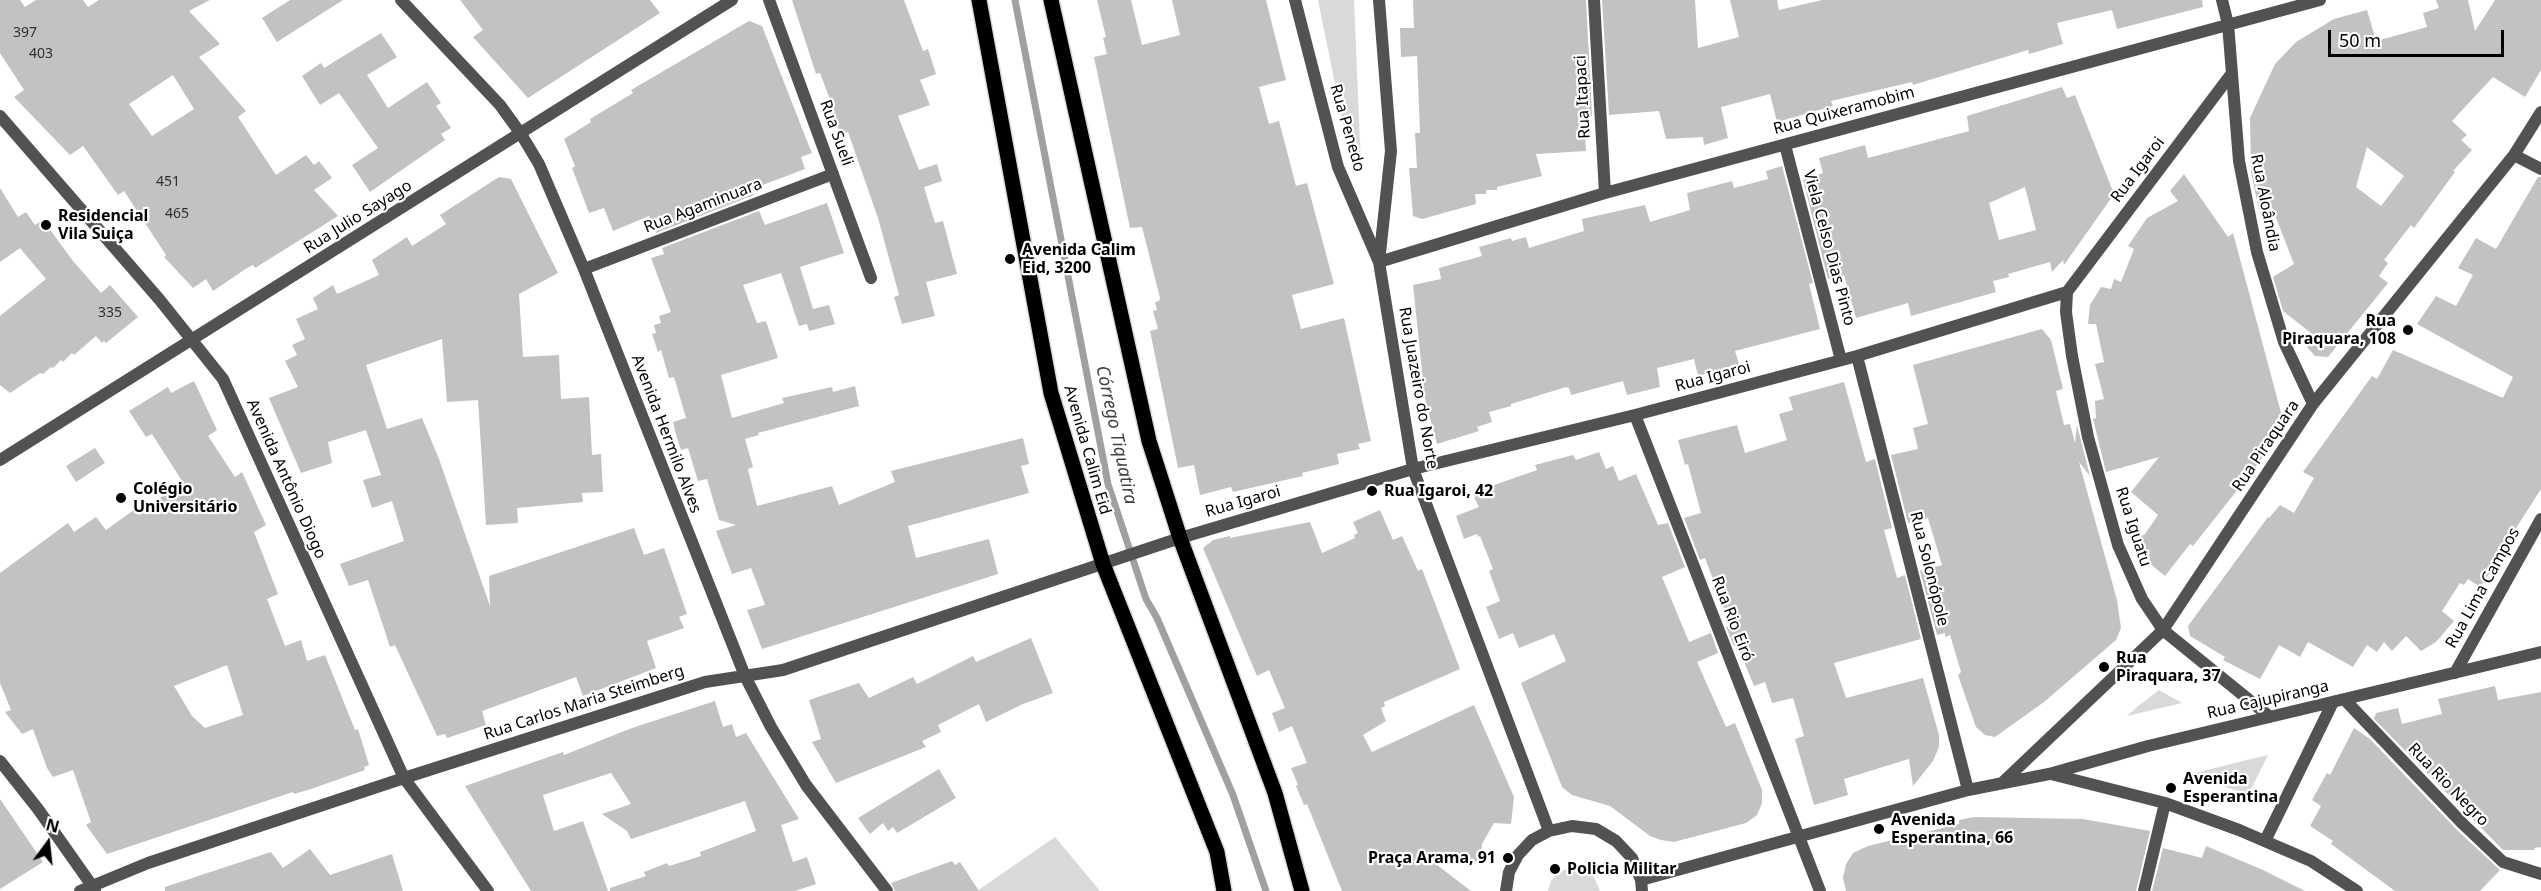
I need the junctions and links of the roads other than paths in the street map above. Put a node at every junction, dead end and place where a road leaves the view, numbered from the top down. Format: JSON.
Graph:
{"nodes":[{"id":1,"x":401,"y":0,"type":"edge"},
{"id":2,"x":732,"y":0,"type":"edge"},
{"id":3,"x":769,"y":0,"type":"edge"},
{"id":4,"x":979,"y":0,"type":"edge"},
{"id":5,"x":1051,"y":0,"type":"edge"},
{"id":6,"x":1295,"y":0,"type":"edge"},
{"id":7,"x":1379,"y":0,"type":"edge"},
{"id":8,"x":1594,"y":0,"type":"edge"},
{"id":9,"x":2222,"y":0,"type":"edge"},
{"id":10,"x":2320,"y":0,"type":"edge"},
{"id":11,"x":2228,"y":24,"type":"junction"},
{"id":12,"x":2232,"y":73,"type":"junction"},
{"id":13,"x":2541,"y":112,"type":"edge"},
{"id":14,"x":0,"y":116,"type":"edge"},
{"id":15,"x":521,"y":134,"type":"junction"},
{"id":16,"x":1785,"y":145,"type":"junction"},
{"id":17,"x":2514,"y":154,"type":"junction"},
{"id":18,"x":2541,"y":169,"type":"edge"},
{"id":19,"x":833,"y":174,"type":"junction"},
{"id":20,"x":1605,"y":193,"type":"junction"},
{"id":21,"x":1379,"y":262,"type":"junction"},
{"id":22,"x":584,"y":269,"type":"junction"},
{"id":23,"x":871,"y":278,"type":"dead end"},
{"id":24,"x":2067,"y":292,"type":"junction"},
{"id":25,"x":192,"y":341,"type":"junction"},
{"id":26,"x":1857,"y":356,"type":"junction"},
{"id":27,"x":1841,"y":360,"type":"junction"},
{"id":28,"x":2313,"y":404,"type":"junction"},
{"id":29,"x":1635,"y":415,"type":"junction"},
{"id":30,"x":0,"y":460,"type":"edge"},
{"id":31,"x":1413,"y":469,"type":"junction"},
{"id":32,"x":2541,"y":519,"type":"edge"},
{"id":33,"x":1180,"y":538,"type":"junction"},
{"id":34,"x":1110,"y":561,"type":"junction"},
{"id":35,"x":2163,"y":630,"type":"junction"},
{"id":36,"x":2541,"y":652,"type":"edge"},
{"id":37,"x":2455,"y":673,"type":"junction"},
{"id":38,"x":745,"y":676,"type":"junction"},
{"id":39,"x":2339,"y":701,"type":"junction"},
{"id":40,"x":2270,"y":717,"type":"junction"},
{"id":41,"x":0,"y":761,"type":"edge"},
{"id":42,"x":2049,"y":774,"type":"junction"},
{"id":43,"x":404,"y":778,"type":"junction"},
{"id":44,"x":2003,"y":783,"type":"junction"},
{"id":45,"x":1968,"y":790,"type":"junction"},
{"id":46,"x":2165,"y":803,"type":"junction"},
{"id":47,"x":1550,"y":831,"type":"junction"},
{"id":48,"x":1798,"y":836,"type":"junction"},
{"id":49,"x":2265,"y":841,"type":"junction"},
{"id":50,"x":2541,"y":874,"type":"edge"},
{"id":51,"x":1642,"y":886,"type":"edge"},
{"id":52,"x":89,"y":889,"type":"edge"},
{"id":53,"x":488,"y":891,"type":"edge"},
{"id":54,"x":887,"y":891,"type":"edge"},
{"id":55,"x":1224,"y":891,"type":"edge"},
{"id":56,"x":1302,"y":891,"type":"edge"},
{"id":57,"x":1506,"y":891,"type":"edge"},
{"id":58,"x":1820,"y":891,"type":"edge"},
{"id":59,"x":2144,"y":891,"type":"edge"},
{"id":60,"x":2357,"y":891,"type":"edge"}],
"edges":[{"from":1,"to":15,"type":"street","name":"Avenida Hermilo Alves"},
{"from":2,"to":15,"type":"street","name":"Rua Julio Sayago"},
{"from":3,"to":19,"type":"street","name":"Rua Sueli"},
{"from":4,"to":34,"type":"main road","name":"Avenida Calim Eid"},
{"from":5,"to":33,"type":"main road"},
{"from":6,"to":21,"type":"street","name":"Rua Penedo"},
{"from":7,"to":21,"type":"street","name":"Rua Juazeiro do Norte"},
{"from":8,"to":20,"type":"street","name":"Rua Itapaci"},
{"from":9,"to":11,"type":"street","name":"Rua Aloândia"},
{"from":10,"to":11,"type":"street","name":"Rua Quixeramobim"},
{"from":11,"to":12,"type":"street","name":"Rua Aloândia"},
{"from":11,"to":16,"type":"street","name":"Rua Quixeramobim"},
{"from":12,"to":24,"type":"street","name":"Rua Igaroi"},
{"from":12,"to":28,"type":"street","name":"Rua Aloândia"},
{"from":13,"to":17,"type":"street","name":"Rua Piraquara"},
{"from":14,"to":25,"type":"street","name":"Avenida Antônio Diogo"},
{"from":15,"to":22,"type":"street","name":"Avenida Hermilo Alves"},
{"from":15,"to":25,"type":"street","name":"Rua Julio Sayago"},
{"from":16,"to":20,"type":"street","name":"Rua Quixeramobim"},
{"from":16,"to":27,"type":"street","name":"Viela Celso Dias Pinto"},
{"from":17,"to":18,"type":"street"},
{"from":17,"to":28,"type":"street","name":"Rua Piraquara"},
{"from":19,"to":22,"type":"street","name":"Rua Agaminuara"},
{"from":19,"to":23,"type":"street","name":"Rua Sueli"},
{"from":20,"to":21,"type":"street","name":"Rua Quixeramobim"},
{"from":21,"to":31,"type":"street","name":"Rua Juazeiro do Norte"},
{"from":22,"to":38,"type":"street","name":"Avenida Hermilo Alves"},
{"from":24,"to":26,"type":"street","name":"Rua Igaroi"},
{"from":24,"to":35,"type":"street","name":"Rua Iguatu"},
{"from":25,"to":30,"type":"street","name":"Rua Julio Sayago"},
{"from":25,"to":43,"type":"street","name":"Avenida Antônio Diogo"},
{"from":26,"to":27,"type":"street","name":"Rua Igaroi"},
{"from":26,"to":45,"type":"street","name":"Rua Solonópole"},
{"from":27,"to":29,"type":"street","name":"Rua Igaroi"},
{"from":28,"to":35,"type":"street","name":"Rua Piraquara"},
{"from":29,"to":31,"type":"street","name":"Rua Igaroi"},
{"from":29,"to":48,"type":"street","name":"Rua Rio Eiró"},
{"from":31,"to":33,"type":"street","name":"Rua Igaroi"},
{"from":31,"to":47,"type":"street","name":"Rua Juazeiro do Norte"},
{"from":32,"to":37,"type":"street","name":"Rua Lima Campos"},
{"from":33,"to":34,"type":"street","name":"Rua Igaroi"},
{"from":33,"to":56,"type":"main road"},
{"from":34,"to":38,"type":"street","name":"Rua Carlos Maria Steimberg"},
{"from":34,"to":55,"type":"main road","name":"Avenida Calim Eid"},
{"from":35,"to":40,"type":"street","name":"Rua Iguatu"},
{"from":35,"to":44,"type":"street","name":"Rua Piraquara"},
{"from":36,"to":37,"type":"street","name":"Rua Cajupiranga"},
{"from":37,"to":39,"type":"street","name":"Rua Cajupiranga"},
{"from":38,"to":43,"type":"street","name":"Rua Carlos Maria Steimberg"},
{"from":38,"to":54,"type":"street","name":"Avenida Hermilo Alves"},
{"from":39,"to":40,"type":"street","name":"Rua Cajupiranga"},
{"from":39,"to":49,"type":"street"},
{"from":39,"to":50,"type":"street","name":"Rua Rio Negro"},
{"from":40,"to":42,"type":"street","name":"Rua Cajupiranga"},
{"from":41,"to":52,"type":"street"},
{"from":42,"to":44,"type":"street","name":"Rua Cajupiranga"},
{"from":42,"to":46,"type":"street"},
{"from":43,"to":52,"type":"street","name":"Rua Carlos Maria Steimberg"},
{"from":43,"to":53,"type":"street","name":"Avenida Antônio Diogo"},
{"from":44,"to":45,"type":"street"},
{"from":45,"to":48,"type":"street"},
{"from":46,"to":49,"type":"street"},
{"from":46,"to":59,"type":"street"},
{"from":47,"to":51,"type":"street"},
{"from":47,"to":57,"type":"street"},
{"from":48,"to":51,"type":"street"},
{"from":48,"to":58,"type":"street","name":"Rua Rio Eiró"},
{"from":49,"to":60,"type":"street"}]}
